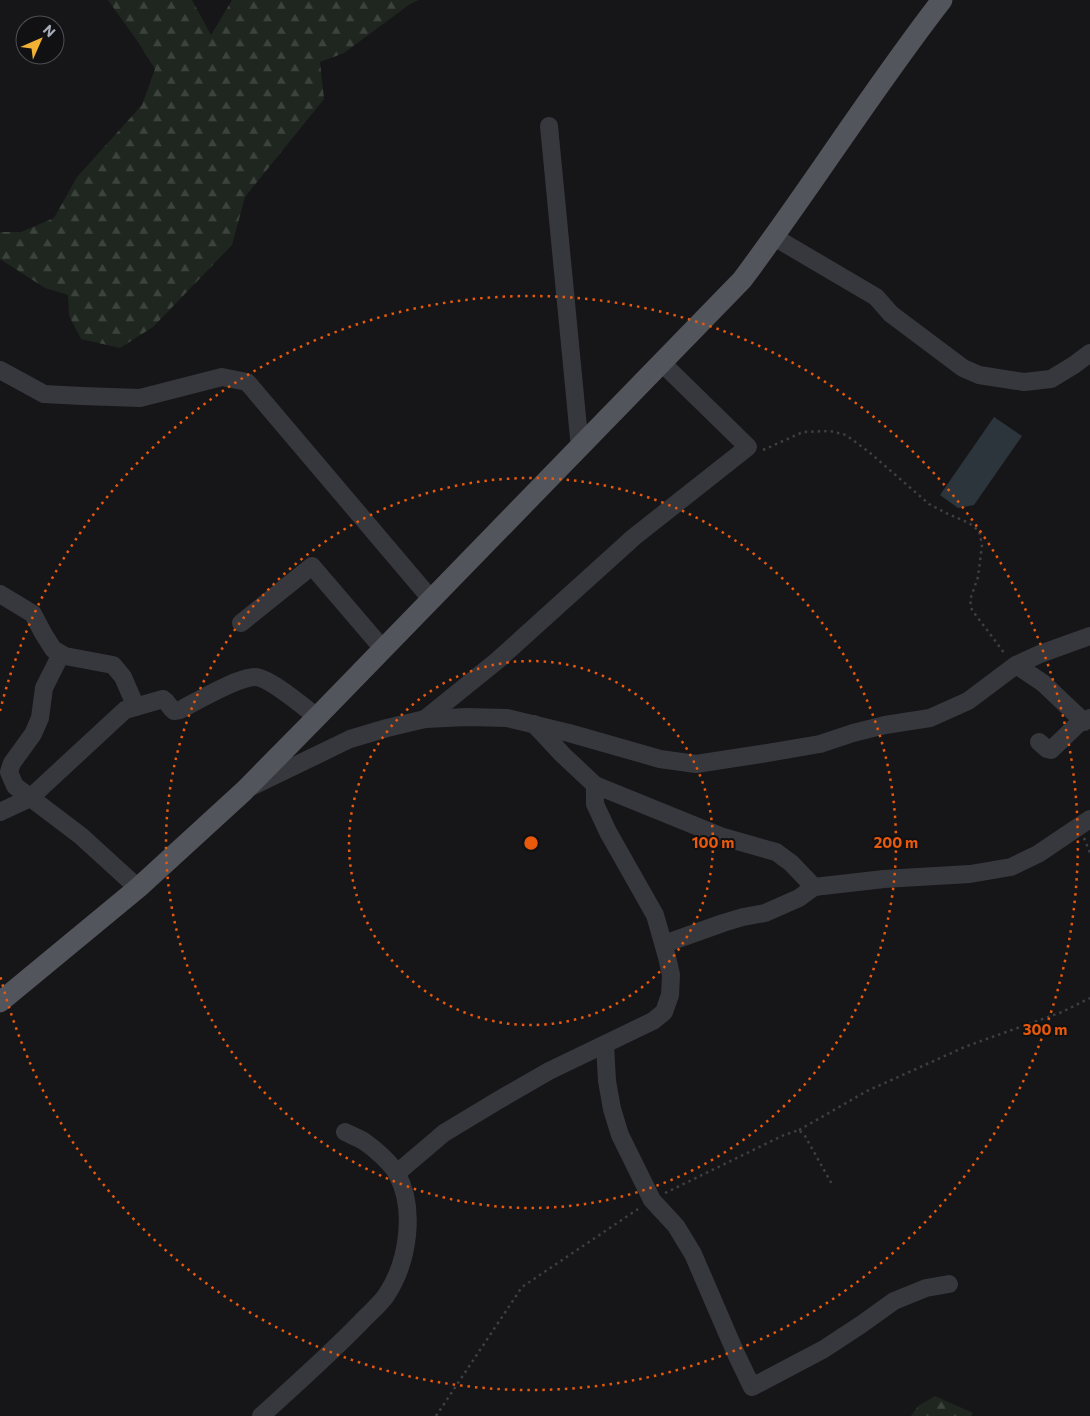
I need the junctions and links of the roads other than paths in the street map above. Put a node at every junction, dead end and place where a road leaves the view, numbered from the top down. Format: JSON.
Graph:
{"nodes":[{"id":1,"x":942,"y":0,"type":"edge"},
{"id":2,"x":549,"y":126,"type":"dead end"},
{"id":3,"x":774,"y":237,"type":"junction"},
{"id":4,"x":1090,"y":353,"type":"edge"},
{"id":5,"x":661,"y":362,"type":"junction"},
{"id":6,"x":0,"y":370,"type":"edge"},
{"id":7,"x":580,"y":448,"type":"junction"},
{"id":8,"x":0,"y":594,"type":"edge"},
{"id":9,"x":431,"y":599,"type":"junction"},
{"id":10,"x":241,"y":623,"type":"dead end"},
{"id":11,"x":1090,"y":636,"type":"edge"},
{"id":12,"x":383,"y":649,"type":"junction"},
{"id":13,"x":61,"y":654,"type":"junction"},
{"id":14,"x":1016,"y":665,"type":"junction"},
{"id":15,"x":136,"y":707,"type":"junction"},
{"id":16,"x":317,"y":717,"type":"junction"},
{"id":17,"x":425,"y":719,"type":"junction"},
{"id":18,"x":1087,"y":720,"type":"edge"},
{"id":19,"x":533,"y":723,"type":"junction"},
{"id":20,"x":1039,"y":742,"type":"dead end"},
{"id":21,"x":595,"y":785,"type":"junction"},
{"id":22,"x":244,"y":790,"type":"junction"},
{"id":23,"x":30,"y":798,"type":"junction"},
{"id":24,"x":0,"y":812,"type":"edge"},
{"id":25,"x":1090,"y":819,"type":"edge"},
{"id":26,"x":814,"y":887,"type":"junction"},
{"id":27,"x":138,"y":888,"type":"junction"},
{"id":28,"x":664,"y":944,"type":"junction"},
{"id":29,"x":0,"y":1002,"type":"edge"},
{"id":30,"x":605,"y":1045,"type":"junction"},
{"id":31,"x":345,"y":1132,"type":"dead end"},
{"id":32,"x":397,"y":1173,"type":"junction"},
{"id":33,"x":949,"y":1284,"type":"dead end"},
{"id":34,"x":262,"y":1416,"type":"edge"}],
"edges":[{"from":1,"to":3,"type":"main road"},
{"from":2,"to":7,"type":"street"},
{"from":3,"to":4,"type":"street"},
{"from":3,"to":5,"type":"main road"},
{"from":5,"to":7,"type":"main road"},
{"from":5,"to":17,"type":"street"},
{"from":6,"to":9,"type":"street"},
{"from":7,"to":9,"type":"main road"},
{"from":8,"to":13,"type":"street"},
{"from":9,"to":12,"type":"main road"},
{"from":10,"to":12,"type":"street"},
{"from":11,"to":14,"type":"street"},
{"from":12,"to":16,"type":"main road"},
{"from":13,"to":15,"type":"street"},
{"from":13,"to":23,"type":"street"},
{"from":14,"to":18,"type":"street"},
{"from":14,"to":19,"type":"street"},
{"from":15,"to":16,"type":"street"},
{"from":15,"to":23,"type":"street"},
{"from":16,"to":22,"type":"main road"},
{"from":17,"to":19,"type":"street"},
{"from":17,"to":22,"type":"street"},
{"from":18,"to":20,"type":"street"},
{"from":19,"to":21,"type":"street"},
{"from":21,"to":26,"type":"street"},
{"from":21,"to":28,"type":"street"},
{"from":22,"to":27,"type":"main road"},
{"from":23,"to":24,"type":"street"},
{"from":23,"to":27,"type":"street"},
{"from":25,"to":26,"type":"street"},
{"from":26,"to":28,"type":"street"},
{"from":27,"to":29,"type":"main road"},
{"from":28,"to":30,"type":"street"},
{"from":30,"to":32,"type":"street"},
{"from":30,"to":33,"type":"street"},
{"from":31,"to":32,"type":"street"},
{"from":32,"to":34,"type":"street"}]}
